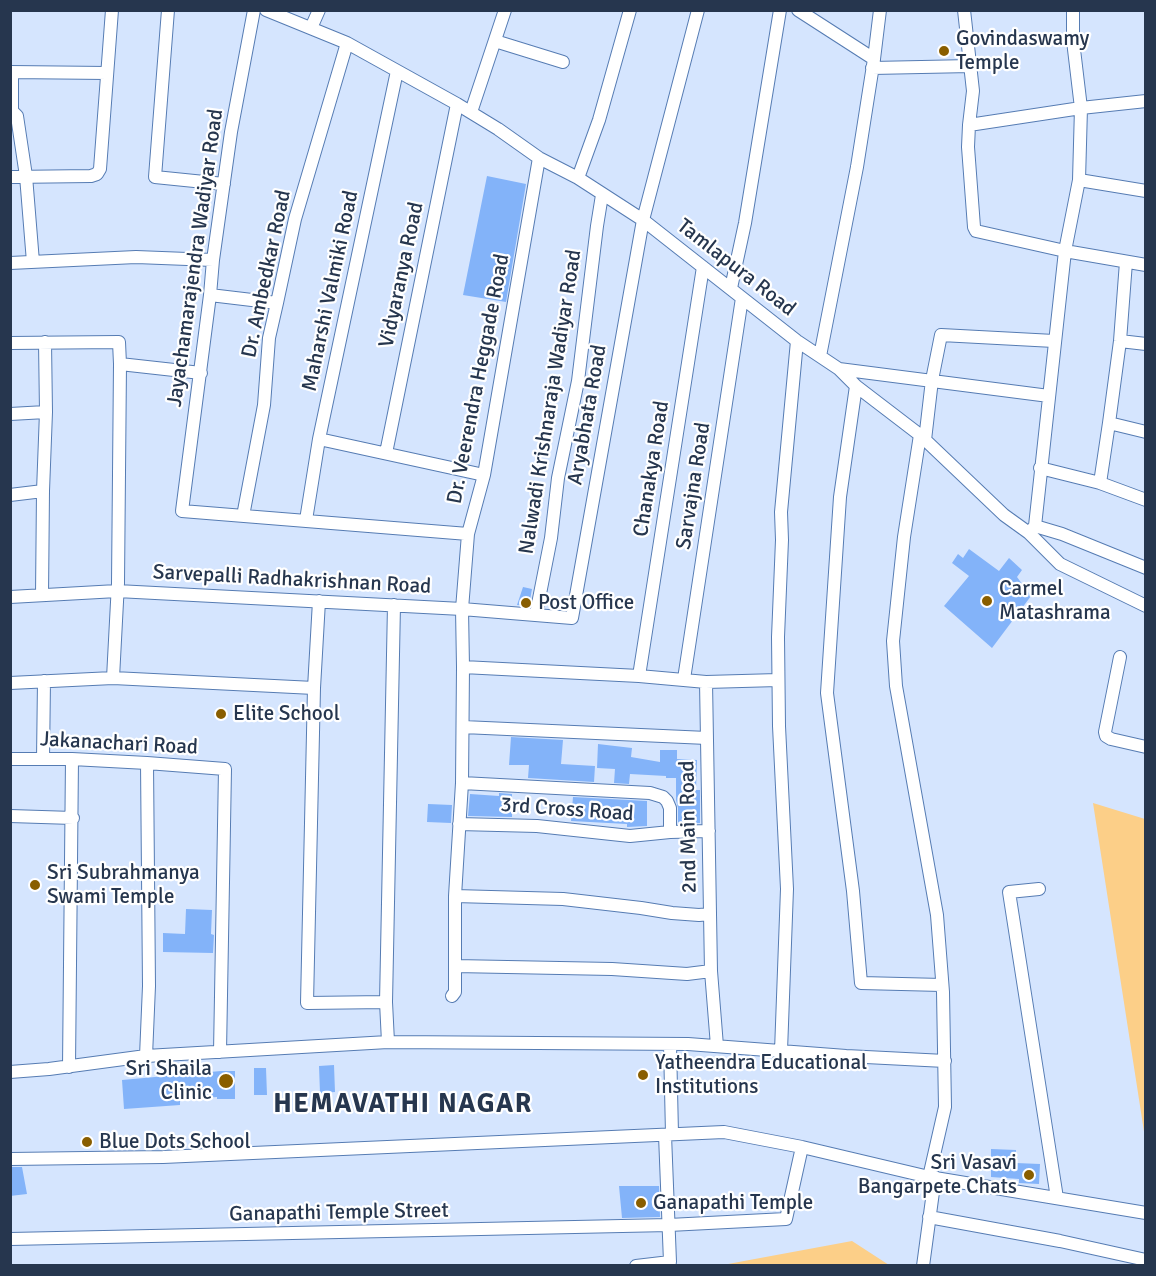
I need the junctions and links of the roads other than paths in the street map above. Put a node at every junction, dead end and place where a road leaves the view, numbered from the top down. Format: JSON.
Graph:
{"nodes":[{"id":1,"x":112,"y":10,"type":"edge"},
{"id":2,"x":168,"y":10,"type":"edge"},
{"id":3,"x":255,"y":10,"type":"edge"},
{"id":4,"x":266,"y":10,"type":"edge"},
{"id":5,"x":319,"y":10,"type":"edge"},
{"id":6,"x":505,"y":10,"type":"edge"},
{"id":7,"x":630,"y":10,"type":"edge"},
{"id":8,"x":698,"y":10,"type":"edge"},
{"id":9,"x":780,"y":10,"type":"edge"},
{"id":10,"x":798,"y":10,"type":"edge"},
{"id":11,"x":880,"y":10,"type":"edge"},
{"id":12,"x":964,"y":10,"type":"edge"},
{"id":13,"x":1073,"y":10,"type":"edge"},
{"id":14,"x":311,"y":28,"type":"junction"},
{"id":15,"x":495,"y":41,"type":"junction"},
{"id":16,"x":347,"y":43,"type":"junction"},
{"id":17,"x":563,"y":62,"type":"dead end"},
{"id":18,"x":873,"y":64,"type":"junction"},
{"id":19,"x":971,"y":66,"type":"junction"},
{"id":20,"x":397,"y":71,"type":"junction"},
{"id":21,"x":11,"y":72,"type":"edge"},
{"id":22,"x":107,"y":73,"type":"junction"},
{"id":23,"x":1146,"y":101,"type":"edge"},
{"id":24,"x":457,"y":104,"type":"junction"},
{"id":25,"x":1081,"y":108,"type":"junction"},
{"id":26,"x":11,"y":111,"type":"edge"},
{"id":27,"x":471,"y":112,"type":"junction"},
{"id":28,"x":969,"y":125,"type":"junction"},
{"id":29,"x":539,"y":158,"type":"junction"},
{"id":30,"x":26,"y":176,"type":"junction"},
{"id":31,"x":10,"y":177,"type":"edge"},
{"id":32,"x":578,"y":178,"type":"junction"},
{"id":33,"x":1079,"y":180,"type":"junction"},
{"id":34,"x":224,"y":184,"type":"junction"},
{"id":35,"x":1146,"y":190,"type":"edge"},
{"id":36,"x":602,"y":195,"type":"junction"},
{"id":37,"x":644,"y":220,"type":"junction"},
{"id":38,"x":1065,"y":251,"type":"junction"},
{"id":39,"x":213,"y":260,"type":"junction"},
{"id":40,"x":33,"y":262,"type":"junction"},
{"id":41,"x":1126,"y":262,"type":"junction"},
{"id":42,"x":10,"y":263,"type":"edge"},
{"id":43,"x":1146,"y":265,"type":"edge"},
{"id":44,"x":703,"y":267,"type":"junction"},
{"id":45,"x":731,"y":288,"type":"junction"},
{"id":46,"x":210,"y":295,"type":"junction"},
{"id":47,"x":742,"y":298,"type":"junction"},
{"id":48,"x":277,"y":303,"type":"junction"},
{"id":49,"x":797,"y":341,"type":"junction"},
{"id":50,"x":1054,"y":341,"type":"junction"},
{"id":51,"x":1120,"y":341,"type":"junction"},
{"id":52,"x":45,"y":342,"type":"junction"},
{"id":53,"x":10,"y":343,"type":"edge"},
{"id":54,"x":1146,"y":344,"type":"edge"},
{"id":55,"x":820,"y":356,"type":"junction"},
{"id":56,"x":120,"y":364,"type":"junction"},
{"id":57,"x":839,"y":369,"type":"junction"},
{"id":58,"x":201,"y":373,"type":"junction"},
{"id":59,"x":932,"y":380,"type":"junction"},
{"id":60,"x":856,"y":387,"type":"junction"},
{"id":61,"x":1049,"y":396,"type":"junction"},
{"id":62,"x":46,"y":412,"type":"junction"},
{"id":63,"x":10,"y":414,"type":"edge"},
{"id":64,"x":1109,"y":423,"type":"junction"},
{"id":65,"x":1146,"y":432,"type":"edge"},
{"id":66,"x":923,"y":437,"type":"junction"},
{"id":67,"x":320,"y":439,"type":"junction"},
{"id":68,"x":386,"y":453,"type":"junction"},
{"id":69,"x":1040,"y":468,"type":"junction"},
{"id":70,"x":484,"y":475,"type":"junction"},
{"id":71,"x":1100,"y":483,"type":"junction"},
{"id":72,"x":43,"y":491,"type":"junction"},
{"id":73,"x":10,"y":495,"type":"edge"},
{"id":74,"x":1146,"y":500,"type":"edge"},
{"id":75,"x":243,"y":516,"type":"junction"},
{"id":76,"x":306,"y":520,"type":"junction"},
{"id":77,"x":1032,"y":529,"type":"junction"},
{"id":78,"x":468,"y":534,"type":"junction"},
{"id":79,"x":1146,"y":568,"type":"edge"},
{"id":80,"x":117,"y":591,"type":"junction"},
{"id":81,"x":42,"y":595,"type":"junction"},
{"id":82,"x":10,"y":597,"type":"edge"},
{"id":83,"x":318,"y":602,"type":"junction"},
{"id":84,"x":394,"y":605,"type":"junction"},
{"id":85,"x":1146,"y":606,"type":"edge"},
{"id":86,"x":462,"y":609,"type":"junction"},
{"id":87,"x":536,"y":614,"type":"junction"},
{"id":88,"x":572,"y":618,"type":"joint"},
{"id":89,"x":1120,"y":657,"type":"dead end"},
{"id":90,"x":463,"y":667,"type":"junction"},
{"id":91,"x":639,"y":676,"type":"junction"},
{"id":92,"x":113,"y":678,"type":"junction"},
{"id":93,"x":684,"y":679,"type":"junction"},
{"id":94,"x":778,"y":680,"type":"junction"},
{"id":95,"x":44,"y":681,"type":"junction"},
{"id":96,"x":706,"y":682,"type":"junction"},
{"id":97,"x":10,"y":683,"type":"edge"},
{"id":98,"x":314,"y":688,"type":"junction"},
{"id":99,"x":463,"y":727,"type":"junction"},
{"id":100,"x":707,"y":738,"type":"junction"},
{"id":101,"x":1146,"y":747,"type":"edge"},
{"id":102,"x":10,"y":759,"type":"edge"},
{"id":103,"x":43,"y":759,"type":"junction"},
{"id":104,"x":72,"y":759,"type":"junction"},
{"id":105,"x":147,"y":763,"type":"junction"},
{"id":106,"x":462,"y":783,"type":"junction"},
{"id":107,"x":10,"y":816,"type":"edge"},
{"id":108,"x":73,"y":818,"type":"junction"},
{"id":109,"x":459,"y":824,"type":"junction"},
{"id":110,"x":709,"y":831,"type":"junction"},
{"id":111,"x":670,"y":832,"type":"junction"},
{"id":112,"x":1039,"y":889,"type":"dead end"},
{"id":113,"x":455,"y":896,"type":"junction"},
{"id":114,"x":710,"y":914,"type":"junction"},
{"id":115,"x":455,"y":966,"type":"junction"},
{"id":116,"x":711,"y":971,"type":"junction"},
{"id":117,"x":942,"y":985,"type":"junction"},
{"id":118,"x":452,"y":996,"type":"dead end"},
{"id":119,"x":386,"y":1002,"type":"junction"},
{"id":120,"x":388,"y":1042,"type":"junction"},
{"id":121,"x":670,"y":1044,"type":"junction"},
{"id":122,"x":717,"y":1046,"type":"junction"},
{"id":123,"x":782,"y":1051,"type":"junction"},
{"id":124,"x":220,"y":1052,"type":"junction"},
{"id":125,"x":146,"y":1056,"type":"junction"},
{"id":126,"x":945,"y":1061,"type":"junction"},
{"id":127,"x":69,"y":1067,"type":"junction"},
{"id":128,"x":10,"y":1072,"type":"edge"},
{"id":129,"x":668,"y":1135,"type":"junction"},
{"id":130,"x":802,"y":1147,"type":"junction"},
{"id":131,"x":10,"y":1159,"type":"edge"},
{"id":132,"x":932,"y":1177,"type":"junction"},
{"id":133,"x":1057,"y":1198,"type":"junction"},
{"id":134,"x":1146,"y":1213,"type":"edge"},
{"id":135,"x":929,"y":1217,"type":"junction"},
{"id":136,"x":669,"y":1225,"type":"junction"},
{"id":137,"x":10,"y":1239,"type":"edge"},
{"id":138,"x":1146,"y":1260,"type":"edge"},
{"id":139,"x":636,"y":1266,"type":"edge"},
{"id":140,"x":923,"y":1266,"type":"edge"}],
"edges":[{"from":1,"to":22,"type":"street"},
{"from":2,"to":34,"type":"street"},
{"from":3,"to":34,"type":"street","name":"Jayachamarajendra Wadiyar Road"},
{"from":4,"to":14,"type":"street","name":"Tamlapura Road"},
{"from":5,"to":14,"type":"street"},
{"from":6,"to":15,"type":"street"},
{"from":7,"to":32,"type":"street"},
{"from":8,"to":37,"type":"street","name":"Aryabhata Road"},
{"from":9,"to":45,"type":"street"},
{"from":10,"to":18,"type":"street"},
{"from":11,"to":18,"type":"street"},
{"from":12,"to":19,"type":"street"},
{"from":13,"to":25,"type":"street"},
{"from":14,"to":16,"type":"street","name":"Tamlapura Road"},
{"from":15,"to":17,"type":"street"},
{"from":15,"to":27,"type":"street"},
{"from":16,"to":20,"type":"street","name":"Tamlapura Road"},
{"from":16,"to":48,"type":"street","name":"Dr. Ambedkar Road"},
{"from":18,"to":19,"type":"street"},
{"from":18,"to":55,"type":"street"},
{"from":19,"to":28,"type":"street"},
{"from":20,"to":24,"type":"street","name":"Tamlapura Road"},
{"from":20,"to":67,"type":"street","name":"Maharshi Valmiki Road"},
{"from":21,"to":22,"type":"street"},
{"from":21,"to":26,"type":"street"},
{"from":22,"to":30,"type":"street"},
{"from":23,"to":25,"type":"street"},
{"from":24,"to":27,"type":"street","name":"Tamlapura Road"},
{"from":24,"to":68,"type":"street","name":"Vidyaranya Road"},
{"from":25,"to":28,"type":"street"},
{"from":25,"to":33,"type":"street"},
{"from":26,"to":30,"type":"street"},
{"from":27,"to":29,"type":"street","name":"Tamlapura Road"},
{"from":28,"to":38,"type":"street"},
{"from":29,"to":32,"type":"street","name":"Tamlapura Road"},
{"from":29,"to":70,"type":"street","name":"Dr. Veerendra Heggade Road"},
{"from":30,"to":31,"type":"street"},
{"from":30,"to":40,"type":"street"},
{"from":32,"to":36,"type":"street","name":"Tamlapura Road"},
{"from":33,"to":35,"type":"street"},
{"from":33,"to":38,"type":"street"},
{"from":34,"to":39,"type":"street","name":"Jayachamarajendra Wadiyar Road"},
{"from":36,"to":37,"type":"street","name":"Tamlapura Road"},
{"from":36,"to":87,"type":"street","name":"Nalwadi Krishnaraja Wadiyar Road"},
{"from":37,"to":44,"type":"street","name":"Tamlapura Road"},
{"from":37,"to":88,"type":"street","name":"Aryabhata Road"},
{"from":38,"to":41,"type":"street"},
{"from":38,"to":50,"type":"street"},
{"from":39,"to":40,"type":"street"},
{"from":39,"to":46,"type":"street","name":"Jayachamarajendra Wadiyar Road"},
{"from":40,"to":42,"type":"street"},
{"from":41,"to":43,"type":"street"},
{"from":41,"to":51,"type":"street"},
{"from":44,"to":45,"type":"street","name":"Tamlapura Road"},
{"from":44,"to":91,"type":"street","name":"Chanakya Road"},
{"from":45,"to":47,"type":"street","name":"Tamlapura Road"},
{"from":46,"to":48,"type":"street"},
{"from":46,"to":58,"type":"street","name":"Jayachamarajendra Wadiyar Road"},
{"from":47,"to":49,"type":"street","name":"Tamlapura Road"},
{"from":47,"to":93,"type":"street","name":"Sarvajna Road"},
{"from":48,"to":75,"type":"street","name":"Dr. Ambedkar Road"},
{"from":49,"to":55,"type":"street","name":"Tamlapura Road"},
{"from":49,"to":94,"type":"street"},
{"from":50,"to":59,"type":"street"},
{"from":50,"to":61,"type":"street"},
{"from":51,"to":54,"type":"street"},
{"from":51,"to":64,"type":"street"},
{"from":52,"to":53,"type":"street"},
{"from":52,"to":56,"type":"street"},
{"from":52,"to":62,"type":"street"},
{"from":55,"to":57,"type":"street","name":"Tamlapura Road"},
{"from":56,"to":58,"type":"street"},
{"from":56,"to":80,"type":"street"},
{"from":57,"to":59,"type":"street"},
{"from":57,"to":60,"type":"street","name":"Tamlapura Road"},
{"from":58,"to":75,"type":"street","name":"Jayachamarajendra Wadiyar Road"},
{"from":59,"to":61,"type":"street"},
{"from":59,"to":66,"type":"street"},
{"from":60,"to":66,"type":"street","name":"Tamlapura Road"},
{"from":60,"to":117,"type":"street"},
{"from":61,"to":69,"type":"street"},
{"from":62,"to":63,"type":"street"},
{"from":62,"to":72,"type":"street"},
{"from":64,"to":65,"type":"street"},
{"from":64,"to":71,"type":"street"},
{"from":66,"to":77,"type":"street","name":"Tamlapura Road"},
{"from":66,"to":117,"type":"street"},
{"from":67,"to":68,"type":"street"},
{"from":67,"to":76,"type":"street","name":"Maharshi Valmiki Road"},
{"from":68,"to":70,"type":"street"},
{"from":69,"to":71,"type":"street"},
{"from":69,"to":77,"type":"street"},
{"from":70,"to":78,"type":"street","name":"Dr. Veerendra Heggade Road"},
{"from":71,"to":74,"type":"street"},
{"from":72,"to":73,"type":"street"},
{"from":72,"to":81,"type":"street"},
{"from":75,"to":76,"type":"street"},
{"from":76,"to":78,"type":"street"},
{"from":77,"to":79,"type":"street"},
{"from":77,"to":85,"type":"street","name":"Tamlapura Road"},
{"from":78,"to":86,"type":"street","name":"Dr. Veerendra Heggade Road"},
{"from":80,"to":81,"type":"street","name":"Sarvepalli Radhakrishnan Road"},
{"from":80,"to":83,"type":"street","name":"Sarvepalli Radhakrishnan Road"},
{"from":80,"to":92,"type":"street"},
{"from":81,"to":82,"type":"street","name":"Sarvepalli Radhakrishnan Road"},
{"from":83,"to":84,"type":"street","name":"Sarvepalli Radhakrishnan Road"},
{"from":83,"to":98,"type":"street"},
{"from":84,"to":86,"type":"street","name":"Sarvepalli Radhakrishnan Road"},
{"from":84,"to":119,"type":"street"},
{"from":86,"to":87,"type":"street","name":"Sarvepalli Radhakrishnan Road"},
{"from":86,"to":90,"type":"street","name":"Dr. Veerendra Heggade Road"},
{"from":87,"to":88,"type":"street","name":"Sarvepalli Radhakrishnan Road"},
{"from":89,"to":101,"type":"street"},
{"from":90,"to":91,"type":"street"},
{"from":90,"to":99,"type":"street","name":"Dr. Veerendra Heggade Road"},
{"from":91,"to":93,"type":"street"},
{"from":92,"to":95,"type":"street"},
{"from":92,"to":98,"type":"street"},
{"from":93,"to":96,"type":"street"},
{"from":94,"to":96,"type":"street"},
{"from":94,"to":123,"type":"street"},
{"from":95,"to":97,"type":"street"},
{"from":95,"to":103,"type":"street"},
{"from":96,"to":100,"type":"street","name":"2nd Main Road"},
{"from":98,"to":119,"type":"street"},
{"from":99,"to":100,"type":"street"},
{"from":99,"to":106,"type":"street","name":"Dr. Veerendra Heggade Road"},
{"from":100,"to":110,"type":"street","name":"2nd Main Road"},
{"from":102,"to":103,"type":"street","name":"Jakanachari Road"},
{"from":103,"to":104,"type":"street","name":"Jakanachari Road"},
{"from":104,"to":105,"type":"street","name":"Jakanachari Road"},
{"from":104,"to":108,"type":"street"},
{"from":105,"to":124,"type":"street","name":"Jakanachari Road"},
{"from":105,"to":125,"type":"street"},
{"from":106,"to":109,"type":"street","name":"Dr. Veerendra Heggade Road"},
{"from":106,"to":111,"type":"street"},
{"from":107,"to":108,"type":"street"},
{"from":108,"to":127,"type":"street"},
{"from":109,"to":111,"type":"street","name":"3rd Cross Road"},
{"from":109,"to":113,"type":"street","name":"Dr. Veerendra Heggade Road"},
{"from":110,"to":111,"type":"street","name":"3rd Cross Road"},
{"from":110,"to":114,"type":"street","name":"2nd Main Road"},
{"from":112,"to":133,"type":"street"},
{"from":113,"to":114,"type":"street"},
{"from":113,"to":115,"type":"street","name":"Dr. Veerendra Heggade Road"},
{"from":114,"to":116,"type":"street","name":"2nd Main Road"},
{"from":115,"to":116,"type":"street"},
{"from":115,"to":118,"type":"street","name":"Dr. Veerendra Heggade Road"},
{"from":116,"to":122,"type":"street","name":"2nd Main Road"},
{"from":117,"to":126,"type":"street"},
{"from":119,"to":120,"type":"street"},
{"from":120,"to":121,"type":"street"},
{"from":120,"to":124,"type":"street"},
{"from":121,"to":122,"type":"street"},
{"from":121,"to":129,"type":"street"},
{"from":122,"to":123,"type":"street"},
{"from":123,"to":126,"type":"street"},
{"from":124,"to":125,"type":"street"},
{"from":125,"to":127,"type":"street"},
{"from":126,"to":132,"type":"street"},
{"from":127,"to":128,"type":"street"},
{"from":129,"to":130,"type":"street"},
{"from":129,"to":131,"type":"street"},
{"from":129,"to":136,"type":"street"},
{"from":130,"to":132,"type":"street"},
{"from":130,"to":136,"type":"street","name":"Ganapathi Temple Street"},
{"from":132,"to":133,"type":"street"},
{"from":132,"to":135,"type":"street"},
{"from":133,"to":134,"type":"street"},
{"from":135,"to":138,"type":"street"},
{"from":135,"to":140,"type":"street"},
{"from":136,"to":137,"type":"street","name":"Ganapathi Temple Street"},
{"from":136,"to":139,"type":"street"}]}
